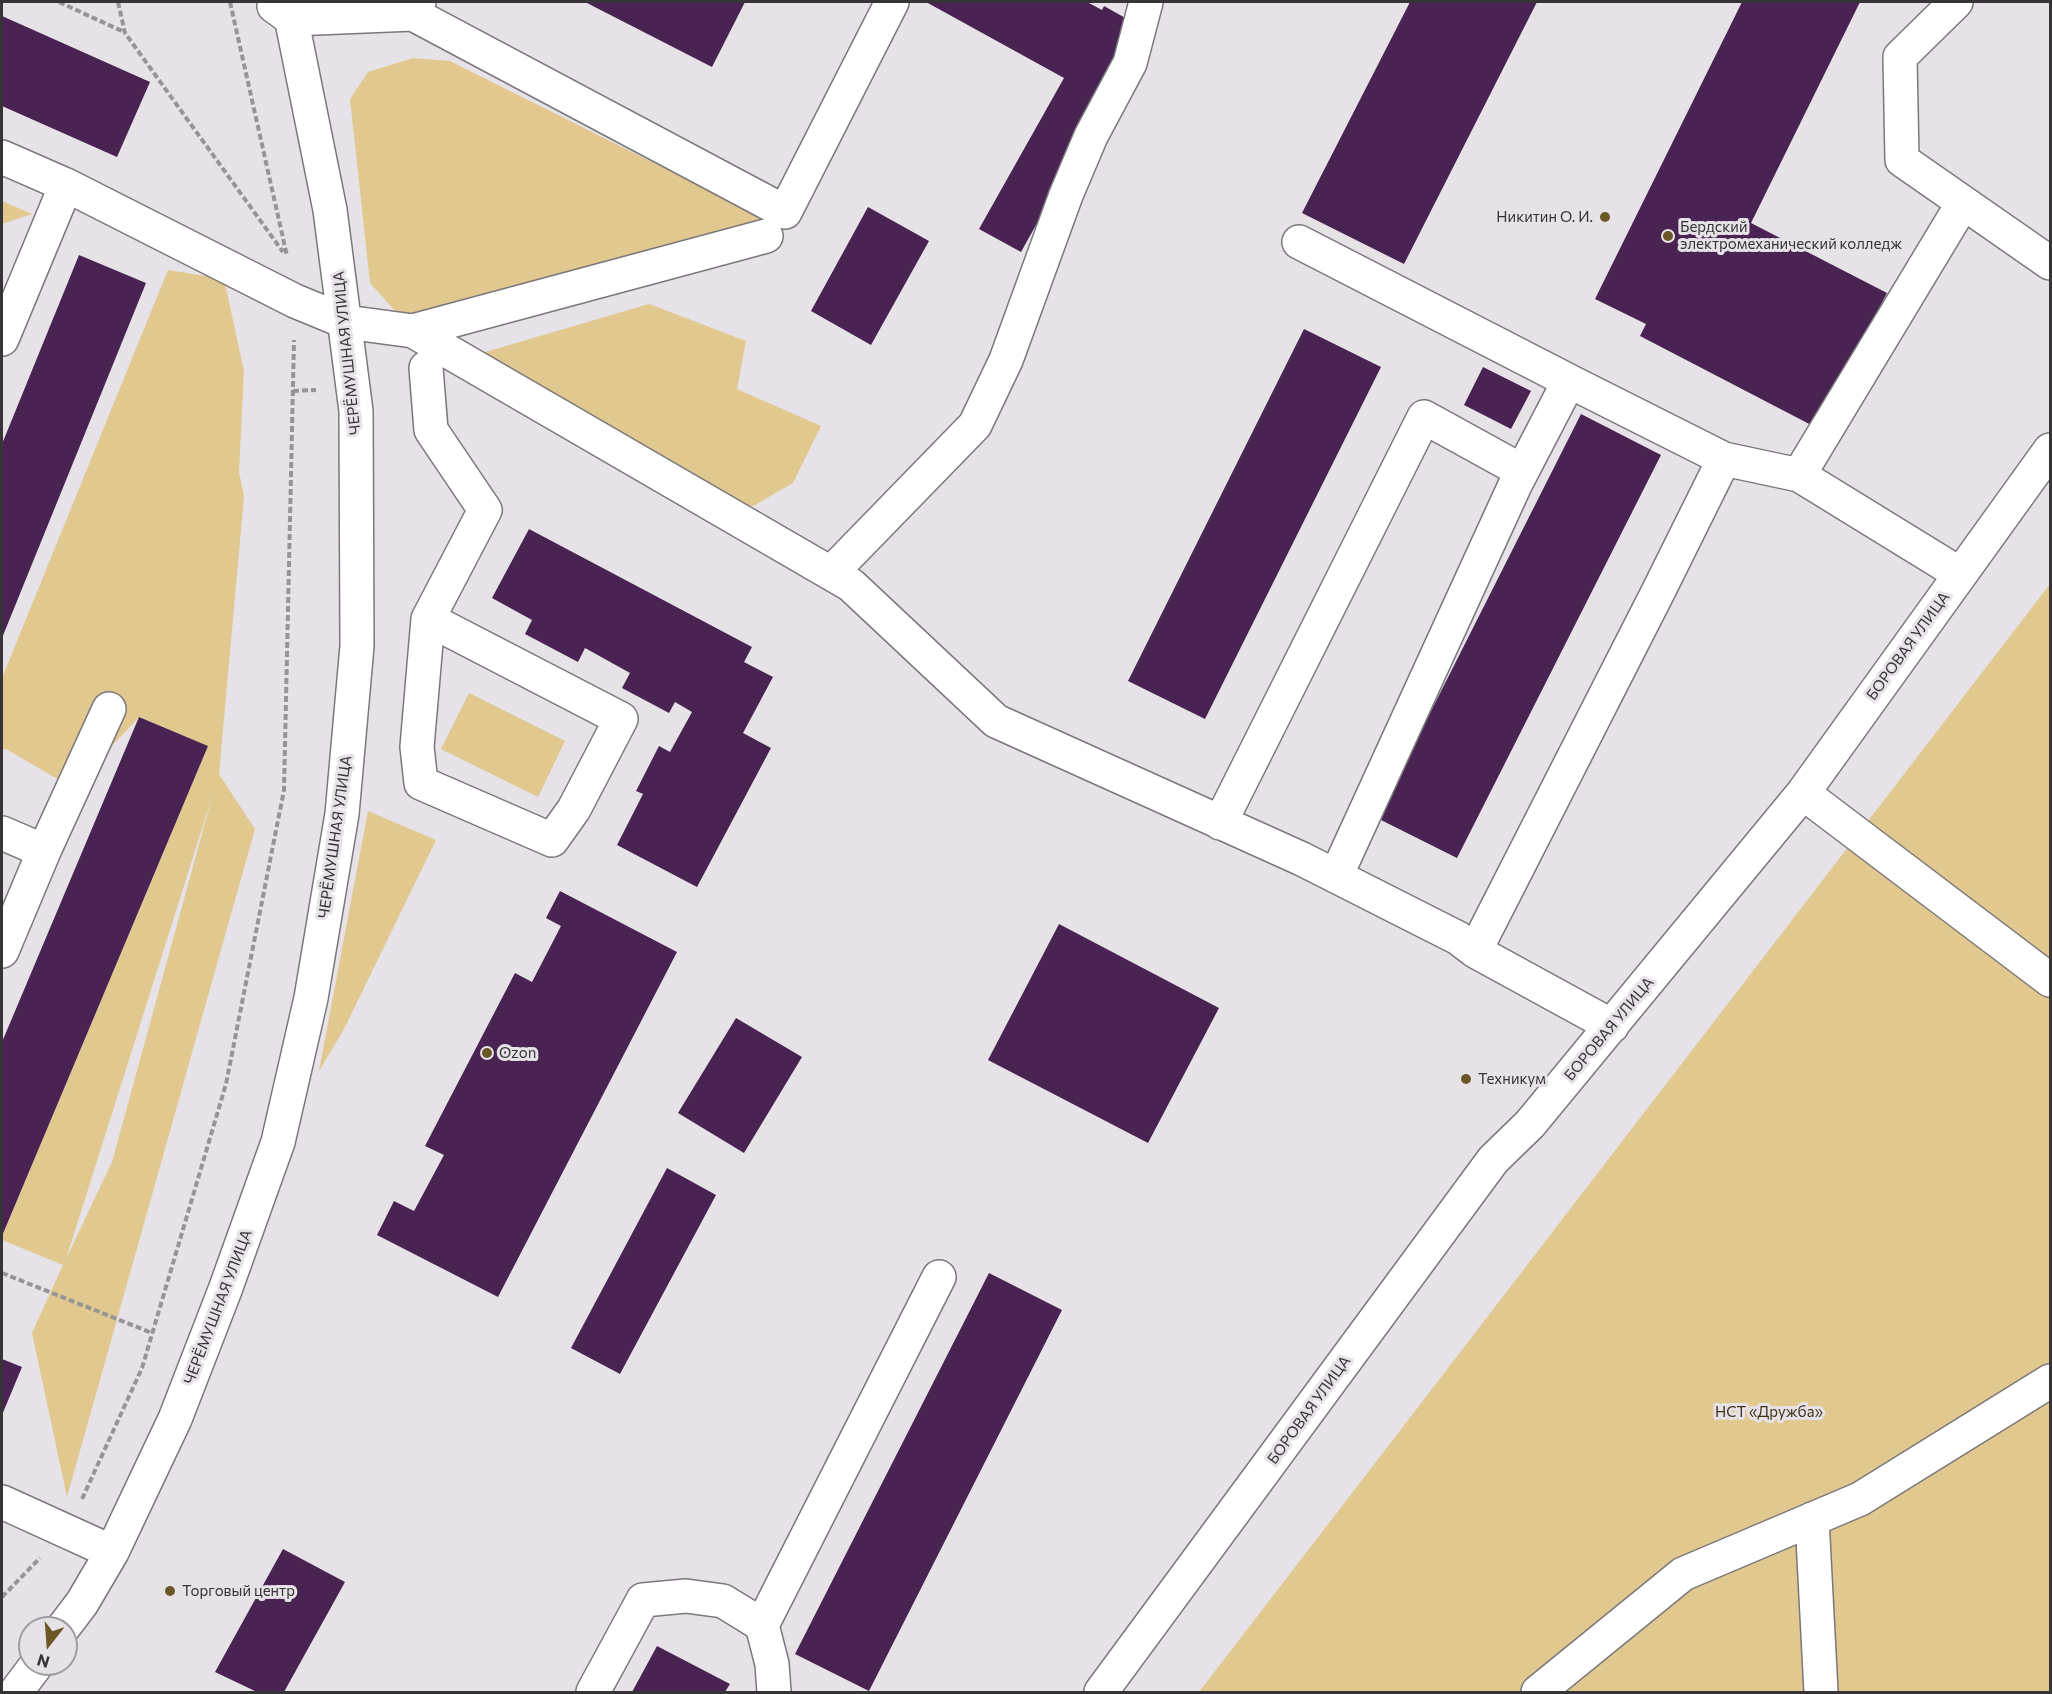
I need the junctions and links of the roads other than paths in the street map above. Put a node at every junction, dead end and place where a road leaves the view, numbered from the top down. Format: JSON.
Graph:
{"nodes":[{"id":1,"x":892,"y":2,"type":"edge"},
{"id":2,"x":1146,"y":2,"type":"edge"},
{"id":3,"x":1956,"y":2,"type":"edge"},
{"id":4,"x":283,"y":7,"type":"edge"},
{"id":5,"x":416,"y":8,"type":"edge"},
{"id":6,"x":2,"y":157,"type":"edge"},
{"id":7,"x":66,"y":185,"type":"junction"},
{"id":8,"x":1962,"y":203,"type":"junction"},
{"id":9,"x":766,"y":236,"type":"dead end"},
{"id":10,"x":1299,"y":242,"type":"dead end"},
{"id":11,"x":2050,"y":262,"type":"edge"},
{"id":12,"x":346,"y":322,"type":"junction"},
{"id":13,"x":413,"y":331,"type":"junction"},
{"id":14,"x":2,"y":339,"type":"edge"},
{"id":15,"x":426,"y":368,"type":"dead end"},
{"id":16,"x":1569,"y":381,"type":"junction"},
{"id":17,"x":2050,"y":450,"type":"edge"},
{"id":18,"x":1724,"y":459,"type":"junction"},
{"id":19,"x":1522,"y":471,"type":"junction"},
{"id":20,"x":1800,"y":475,"type":"junction"},
{"id":21,"x":831,"y":573,"type":"junction"},
{"id":22,"x":1960,"y":574,"type":"junction"},
{"id":23,"x":428,"y":619,"type":"junction"},
{"id":24,"x":109,"y":709,"type":"dead end"},
{"id":25,"x":1803,"y":793,"type":"junction"},
{"id":26,"x":1220,"y":823,"type":"junction"},
{"id":27,"x":2,"y":833,"type":"edge"},
{"id":28,"x":44,"y":851,"type":"junction"},
{"id":29,"x":1336,"y":876,"type":"junction"},
{"id":30,"x":2,"y":951,"type":"edge"},
{"id":31,"x":1475,"y":951,"type":"junction"},
{"id":32,"x":2050,"y":980,"type":"edge"},
{"id":33,"x":1612,"y":1026,"type":"junction"},
{"id":34,"x":939,"y":1277,"type":"dead end"},
{"id":35,"x":2050,"y":1381,"type":"edge"},
{"id":36,"x":2,"y":1502,"type":"edge"},
{"id":37,"x":1812,"y":1519,"type":"junction"},
{"id":38,"x":112,"y":1552,"type":"junction"},
{"id":39,"x":72,"y":1616,"type":"edge"},
{"id":40,"x":762,"y":1624,"type":"junction"},
{"id":41,"x":28,"y":1676,"type":"edge"},
{"id":42,"x":16,"y":1692,"type":"edge"},
{"id":43,"x":593,"y":1692,"type":"edge"},
{"id":44,"x":774,"y":1692,"type":"edge"},
{"id":45,"x":1101,"y":1692,"type":"edge"},
{"id":46,"x":1538,"y":1692,"type":"edge"},
{"id":47,"x":1821,"y":1692,"type":"edge"}],
"edges":[{"from":1,"to":5,"type":"street"},
{"from":2,"to":21,"type":"street"},
{"from":3,"to":8,"type":"street"},
{"from":4,"to":5,"type":"street"},
{"from":4,"to":12,"type":"street","name":"ЧЕРЁМУШНАЯ УЛИЦА"},
{"from":6,"to":7,"type":"street"},
{"from":7,"to":12,"type":"street"},
{"from":7,"to":14,"type":"street"},
{"from":8,"to":11,"type":"street"},
{"from":8,"to":20,"type":"street"},
{"from":9,"to":13,"type":"street"},
{"from":10,"to":16,"type":"street"},
{"from":12,"to":13,"type":"street"},
{"from":12,"to":38,"type":"street","name":"ЧЕРЁМУШНАЯ УЛИЦА"},
{"from":13,"to":21,"type":"street"},
{"from":15,"to":23,"type":"street"},
{"from":16,"to":18,"type":"street"},
{"from":16,"to":19,"type":"street"},
{"from":17,"to":22,"type":"street","name":"БОРОВАЯ УЛИЦА"},
{"from":18,"to":20,"type":"street"},
{"from":18,"to":31,"type":"street"},
{"from":19,"to":26,"type":"street"},
{"from":19,"to":29,"type":"street"},
{"from":20,"to":22,"type":"street"},
{"from":21,"to":26,"type":"street"},
{"from":22,"to":25,"type":"street","name":"БОРОВАЯ УЛИЦА"},
{"from":23,"to":23,"type":"street"},
{"from":24,"to":28,"type":"street"},
{"from":25,"to":32,"type":"street"},
{"from":25,"to":33,"type":"street","name":"БОРОВАЯ УЛИЦА"},
{"from":26,"to":29,"type":"street"},
{"from":27,"to":28,"type":"street"},
{"from":28,"to":30,"type":"street"},
{"from":29,"to":31,"type":"street"},
{"from":31,"to":33,"type":"street"},
{"from":33,"to":45,"type":"street","name":"БОРОВАЯ УЛИЦА"},
{"from":34,"to":40,"type":"street"},
{"from":35,"to":37,"type":"street"},
{"from":36,"to":38,"type":"street"},
{"from":37,"to":46,"type":"street"},
{"from":37,"to":47,"type":"street"},
{"from":38,"to":39,"type":"street","name":"ЧЕРЁМУШНАЯ УЛИЦА"},
{"from":40,"to":43,"type":"street"},
{"from":40,"to":44,"type":"street"},
{"from":41,"to":42,"type":"street"}]}
